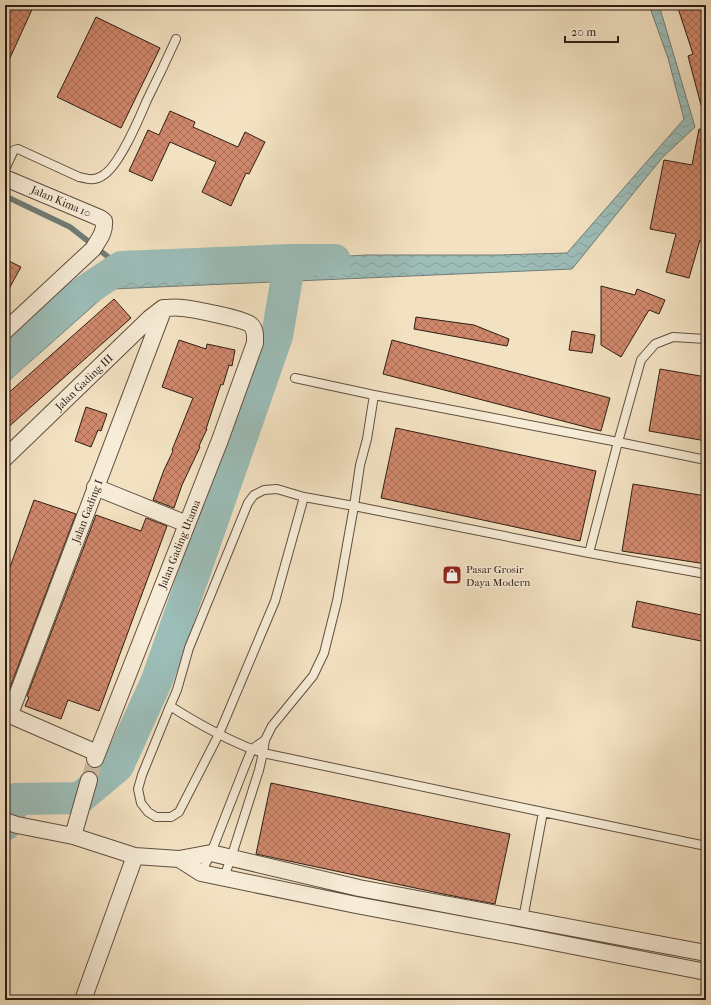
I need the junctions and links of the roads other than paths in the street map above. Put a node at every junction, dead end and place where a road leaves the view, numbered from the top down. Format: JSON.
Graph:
{"nodes":[{"id":1,"x":176,"y":39,"type":"dead end"},
{"id":2,"x":5,"y":169,"type":"edge"},
{"id":3,"x":5,"y":178,"type":"edge"},
{"id":4,"x":164,"y":308,"type":"junction"},
{"id":5,"x":5,"y":331,"type":"edge"},
{"id":6,"x":706,"y":339,"type":"edge"},
{"id":7,"x":295,"y":378,"type":"dead end"},
{"id":8,"x":374,"y":395,"type":"junction"},
{"id":9,"x":618,"y":442,"type":"junction"},
{"id":10,"x":6,"y":459,"type":"edge"},
{"id":11,"x":706,"y":460,"type":"edge"},
{"id":12,"x":96,"y":487,"type":"junction"},
{"id":13,"x":304,"y":497,"type":"junction"},
{"id":14,"x":354,"y":506,"type":"junction"},
{"id":15,"x":187,"y":524,"type":"junction"},
{"id":16,"x":589,"y":553,"type":"junction"},
{"id":17,"x":706,"y":574,"type":"edge"},
{"id":18,"x":170,"y":706,"type":"junction"},
{"id":19,"x":7,"y":714,"type":"edge"},
{"id":20,"x":218,"y":734,"type":"junction"},
{"id":21,"x":265,"y":740,"type":"junction"},
{"id":22,"x":252,"y":749,"type":"junction"},
{"id":23,"x":263,"y":753,"type":"junction"},
{"id":24,"x":89,"y":780,"type":"tunnel mouth"},
{"id":25,"x":543,"y":812,"type":"junction"},
{"id":26,"x":11,"y":823,"type":"edge"},
{"id":27,"x":73,"y":836,"type":"junction"},
{"id":28,"x":706,"y":846,"type":"edge"},
{"id":29,"x":211,"y":853,"type":"junction"},
{"id":30,"x":135,"y":856,"type":"junction"},
{"id":31,"x":231,"y":858,"type":"junction"},
{"id":32,"x":179,"y":859,"type":"junction"},
{"id":33,"x":201,"y":873,"type":"junction"},
{"id":34,"x":224,"y":877,"type":"junction"},
{"id":35,"x":523,"y":919,"type":"junction"},
{"id":36,"x":706,"y":953,"type":"edge"},
{"id":37,"x":706,"y":972,"type":"edge"},
{"id":38,"x":83,"y":1000,"type":"edge"}],
"edges":[{"from":1,"to":2,"type":"lane"},
{"from":3,"to":5,"type":"street","name":"Jalan Kima 10"},
{"from":4,"to":10,"type":"street","name":"Jalan Gading III"},
{"from":4,"to":12,"type":"street","name":"Jalan Gading I"},
{"from":4,"to":15,"type":"street","name":"Jalan Gading Utama"},
{"from":6,"to":9,"type":"lane"},
{"from":7,"to":8,"type":"lane"},
{"from":8,"to":9,"type":"lane"},
{"from":8,"to":14,"type":"lane"},
{"from":9,"to":11,"type":"lane"},
{"from":9,"to":16,"type":"lane"},
{"from":12,"to":15,"type":"street"},
{"from":12,"to":19,"type":"street","name":"Jalan Gading I"},
{"from":13,"to":14,"type":"lane"},
{"from":13,"to":18,"type":"lane"},
{"from":13,"to":20,"type":"lane"},
{"from":14,"to":16,"type":"lane"},
{"from":14,"to":21,"type":"lane"},
{"from":15,"to":19,"type":"street","name":"Jalan Gading Utama"},
{"from":16,"to":17,"type":"lane"},
{"from":18,"to":20,"type":"lane"},
{"from":18,"to":20,"type":"lane"},
{"from":20,"to":22,"type":"lane"},
{"from":21,"to":22,"type":"lane"},
{"from":21,"to":23,"type":"lane"},
{"from":22,"to":23,"type":"lane"},
{"from":22,"to":29,"type":"lane"},
{"from":23,"to":25,"type":"lane"},
{"from":23,"to":31,"type":"lane"},
{"from":24,"to":27,"type":"street"},
{"from":25,"to":28,"type":"lane"},
{"from":25,"to":35,"type":"lane"},
{"from":26,"to":27,"type":"street"},
{"from":27,"to":30,"type":"street"},
{"from":29,"to":31,"type":"street"},
{"from":29,"to":32,"type":"street"},
{"from":29,"to":33,"type":"lane"},
{"from":30,"to":32,"type":"street"},
{"from":30,"to":38,"type":"street"},
{"from":31,"to":34,"type":"lane"},
{"from":31,"to":35,"type":"street"},
{"from":32,"to":33,"type":"street"},
{"from":33,"to":34,"type":"street"},
{"from":34,"to":37,"type":"street"},
{"from":35,"to":36,"type":"street"}]}
